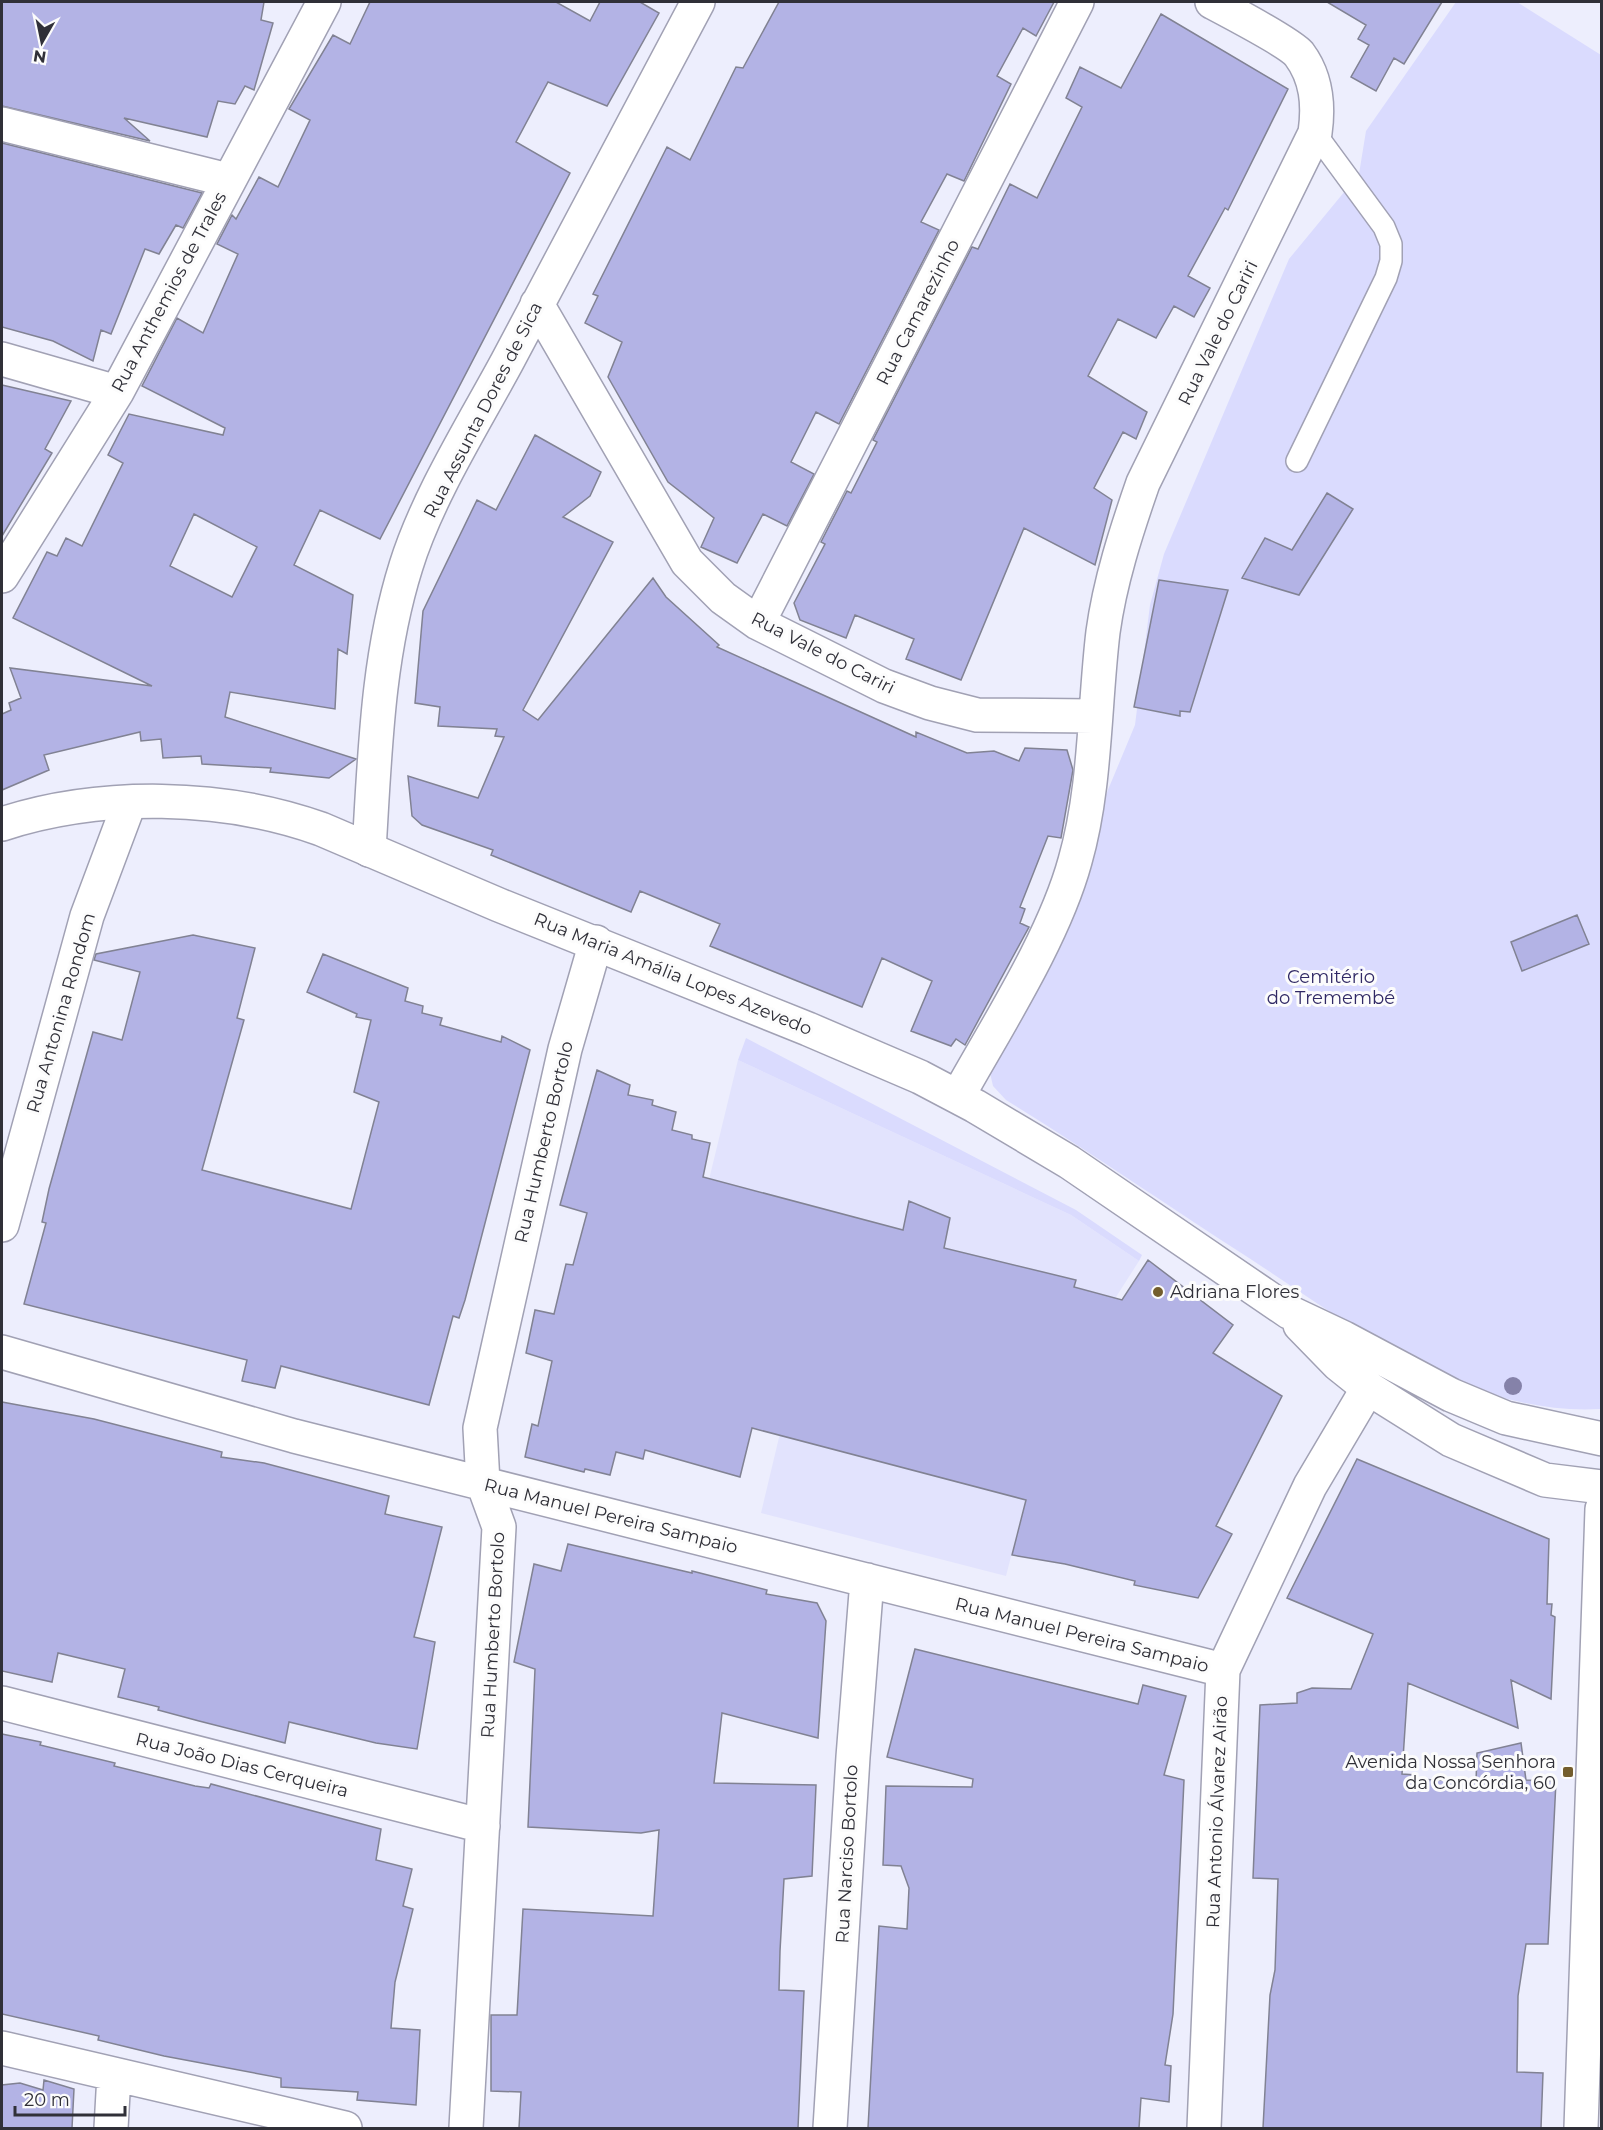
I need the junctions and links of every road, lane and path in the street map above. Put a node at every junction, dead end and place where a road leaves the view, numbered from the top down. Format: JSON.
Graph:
{"nodes":[{"id":1,"x":324,"y":2,"type":"edge"},
{"id":2,"x":698,"y":2,"type":"edge"},
{"id":3,"x":1077,"y":2,"type":"edge"},
{"id":4,"x":1212,"y":2,"type":"edge"},
{"id":5,"x":2,"y":124,"type":"edge"},
{"id":6,"x":1315,"y":133,"type":"junction"},
{"id":7,"x":228,"y":180,"type":"junction"},
{"id":8,"x":537,"y":304,"type":"junction"},
{"id":9,"x":2,"y":360,"type":"edge"},
{"id":10,"x":117,"y":392,"type":"junction"},
{"id":11,"x":1297,"y":461,"type":"dead end"},
{"id":12,"x":2,"y":576,"type":"edge"},
{"id":13,"x":758,"y":624,"type":"junction"},
{"id":14,"x":1095,"y":716,"type":"junction"},
{"id":15,"x":129,"y":804,"type":"junction"},
{"id":16,"x":2,"y":824,"type":"edge"},
{"id":17,"x":369,"y":850,"type":"junction"},
{"id":18,"x":596,"y":942,"type":"junction"},
{"id":19,"x":958,"y":1096,"type":"junction"},
{"id":20,"x":2,"y":1225,"type":"edge"},
{"id":21,"x":1289,"y":1312,"type":"junction"},
{"id":22,"x":2,"y":1352,"type":"edge"},
{"id":23,"x":1368,"y":1388,"type":"junction"},
{"id":24,"x":1602,"y":1439,"type":"edge"},
{"id":25,"x":483,"y":1483,"type":"junction"},
{"id":26,"x":1602,"y":1487,"type":"edge"},
{"id":27,"x":1602,"y":1509,"type":"edge"},
{"id":28,"x":867,"y":1580,"type":"junction"},
{"id":29,"x":1223,"y":1670,"type":"junction"},
{"id":30,"x":2,"y":1703,"type":"edge"},
{"id":31,"x":483,"y":1826,"type":"junction"},
{"id":32,"x":1594,"y":1987,"type":"edge"},
{"id":33,"x":2,"y":2048,"type":"edge"},
{"id":34,"x":114,"y":2075,"type":"junction"},
{"id":35,"x":111,"y":2128,"type":"edge"},
{"id":36,"x":345,"y":2128,"type":"edge"},
{"id":37,"x":466,"y":2128,"type":"edge"},
{"id":38,"x":830,"y":2128,"type":"edge"},
{"id":39,"x":1204,"y":2128,"type":"edge"},
{"id":40,"x":1581,"y":2128,"type":"edge"}],
"edges":[{"from":1,"to":7,"type":"street","name":"Rua Anthemios de Trales"},
{"from":2,"to":8,"type":"street","name":"Rua Assunta Dores de Sica"},
{"from":3,"to":13,"type":"street","name":"Rua Camarezinho"},
{"from":4,"to":6,"type":"street","name":"Rua Vale do Cariri"},
{"from":5,"to":7,"type":"street"},
{"from":6,"to":11,"type":"lane"},
{"from":6,"to":14,"type":"street","name":"Rua Vale do Cariri"},
{"from":7,"to":10,"type":"street","name":"Rua Anthemios de Trales"},
{"from":8,"to":13,"type":"street","name":"Rua Vale do Cariri"},
{"from":8,"to":17,"type":"street","name":"Rua Assunta Dores de Sica"},
{"from":9,"to":10,"type":"street"},
{"from":10,"to":12,"type":"street","name":"Rua Anthemios de Trales"},
{"from":13,"to":14,"type":"street","name":"Rua Vale do Cariri"},
{"from":14,"to":19,"type":"street","name":"Rua Vale do Cariri"},
{"from":15,"to":16,"type":"street","name":"Rua Maria Amália Lopes Azevedo"},
{"from":15,"to":17,"type":"street","name":"Rua Maria Amália Lopes Azevedo"},
{"from":15,"to":20,"type":"street","name":"Rua Antonina Rondom"},
{"from":17,"to":18,"type":"street","name":"Rua Maria Amália Lopes Azevedo"},
{"from":18,"to":19,"type":"street","name":"Rua Maria Amália Lopes Azevedo"},
{"from":18,"to":25,"type":"street","name":"Rua Humberto Bortolo"},
{"from":19,"to":21,"type":"street","name":"Rua Maria Amália Lopes Azevedo"},
{"from":21,"to":23,"type":"street","name":"Rua Maria Amália Lopes Azevedo"},
{"from":21,"to":24,"type":"street","name":"Rua Maria Amália Lopes Azevedo"},
{"from":22,"to":25,"type":"street","name":"Rua Manuel Pereira Sampaio"},
{"from":23,"to":26,"type":"street","name":"Rua Maria Amália Lopes Azevedo"},
{"from":23,"to":29,"type":"street","name":"Rua Antonio Álvarez Airão"},
{"from":25,"to":28,"type":"street","name":"Rua Manuel Pereira Sampaio"},
{"from":25,"to":31,"type":"street","name":"Rua Humberto Bortolo"},
{"from":27,"to":32,"type":"street"},
{"from":28,"to":29,"type":"street","name":"Rua Manuel Pereira Sampaio"},
{"from":28,"to":38,"type":"street","name":"Rua Narciso Bortolo"},
{"from":29,"to":39,"type":"street","name":"Rua Antonio Álvarez Airão"},
{"from":30,"to":31,"type":"street","name":"Rua João Dias Cerqueira"},
{"from":31,"to":37,"type":"street","name":"Rua Humberto Bortolo"},
{"from":32,"to":40,"type":"street"},
{"from":33,"to":34,"type":"street"},
{"from":34,"to":35,"type":"street"},
{"from":34,"to":36,"type":"street"}]}
